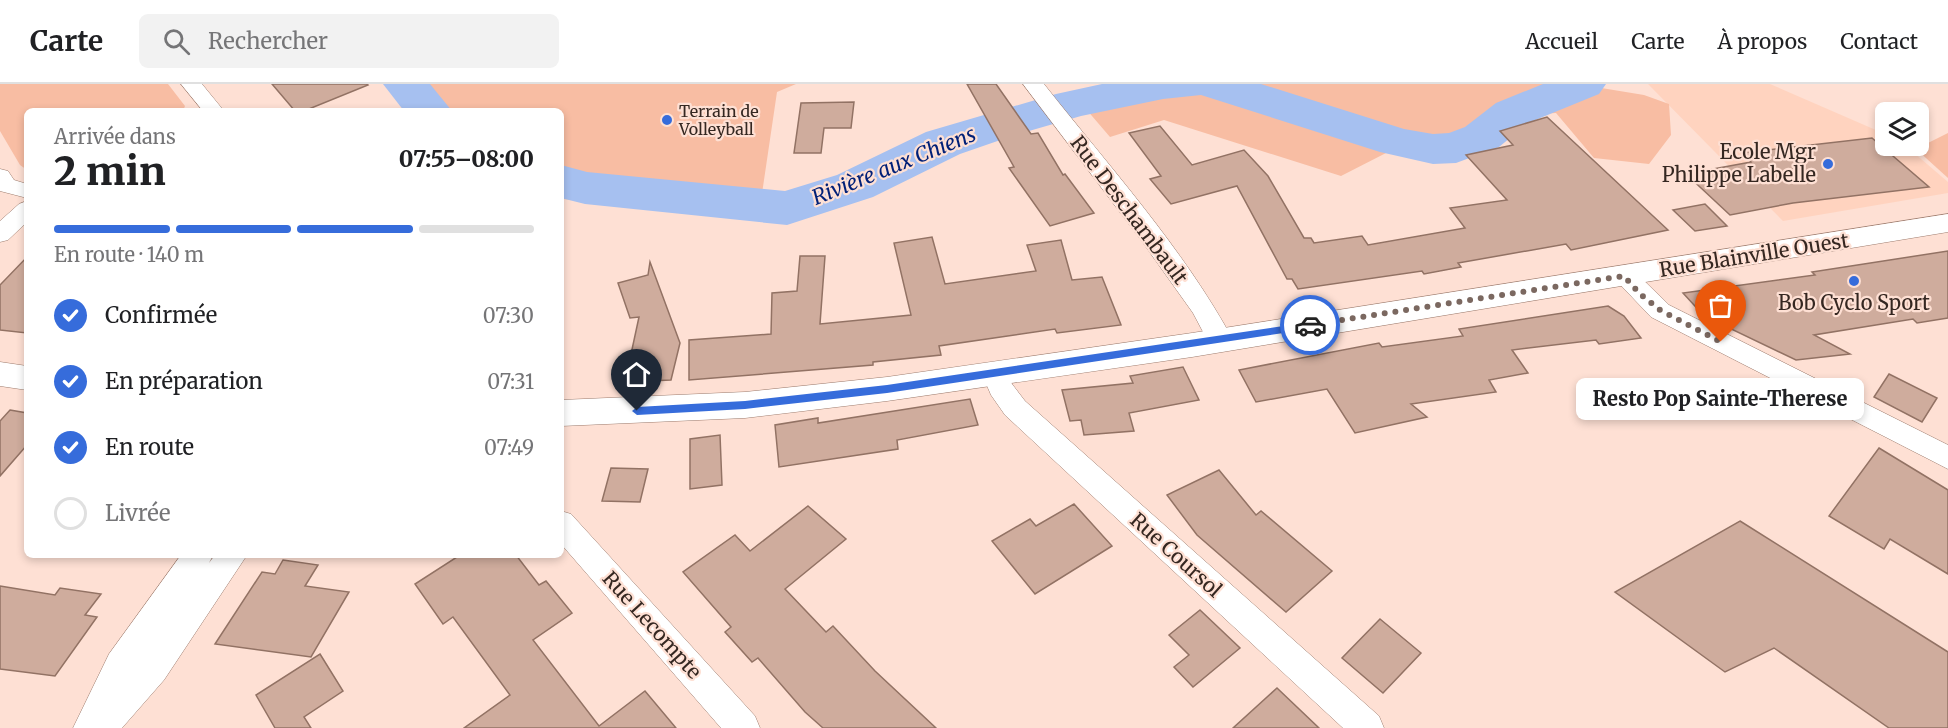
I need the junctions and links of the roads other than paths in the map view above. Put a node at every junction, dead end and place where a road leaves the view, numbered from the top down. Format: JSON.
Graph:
{"nodes":[{"id":1,"x":191,"y":84,"type":"edge"},
{"id":2,"x":1033,"y":84,"type":"edge"},
{"id":3,"x":211,"y":108,"type":"edge"},
{"id":4,"x":0,"y":176,"type":"edge"},
{"id":5,"x":24,"y":190,"type":"edge"},
{"id":6,"x":24,"y":212,"type":"edge"},
{"id":7,"x":1948,"y":223,"type":"edge"},
{"id":8,"x":0,"y":234,"type":"edge"},
{"id":9,"x":1624,"y":276,"type":"junction"},
{"id":10,"x":1220,"y":340,"type":"junction"},
{"id":11,"x":0,"y":374,"type":"edge"},
{"id":12,"x":995,"y":374,"type":"junction"},
{"id":13,"x":24,"y":378,"type":"edge"},
{"id":14,"x":564,"y":413,"type":"edge"},
{"id":15,"x":1948,"y":458,"type":"edge"},
{"id":16,"x":564,"y":526,"type":"edge"},
{"id":17,"x":196,"y":558,"type":"edge"},
{"id":18,"x":230,"y":558,"type":"edge"},
{"id":19,"x":89,"y":728,"type":"edge"},
{"id":20,"x":100,"y":728,"type":"edge"},
{"id":21,"x":743,"y":728,"type":"edge"},
{"id":22,"x":1367,"y":728,"type":"edge"}],
"edges":[{"from":1,"to":3,"type":"street"},
{"from":2,"to":10,"type":"street","name":"Rue Deschambault"},
{"from":4,"to":5,"type":"street"},
{"from":6,"to":8,"type":"street"},
{"from":7,"to":9,"type":"street","name":"Rue Blainville Ouest"},
{"from":9,"to":10,"type":"street","name":"Rue Blainville Ouest"},
{"from":9,"to":15,"type":"street"},
{"from":10,"to":12,"type":"street","name":"Rue Blainville Ouest"},
{"from":11,"to":13,"type":"street"},
{"from":12,"to":14,"type":"street","name":"Rue Blainville Ouest"},
{"from":12,"to":22,"type":"street","name":"Rue Coursol"},
{"from":16,"to":21,"type":"street","name":"Rue Lecompte"},
{"from":17,"to":19,"type":"street"},
{"from":18,"to":20,"type":"street"}]}
